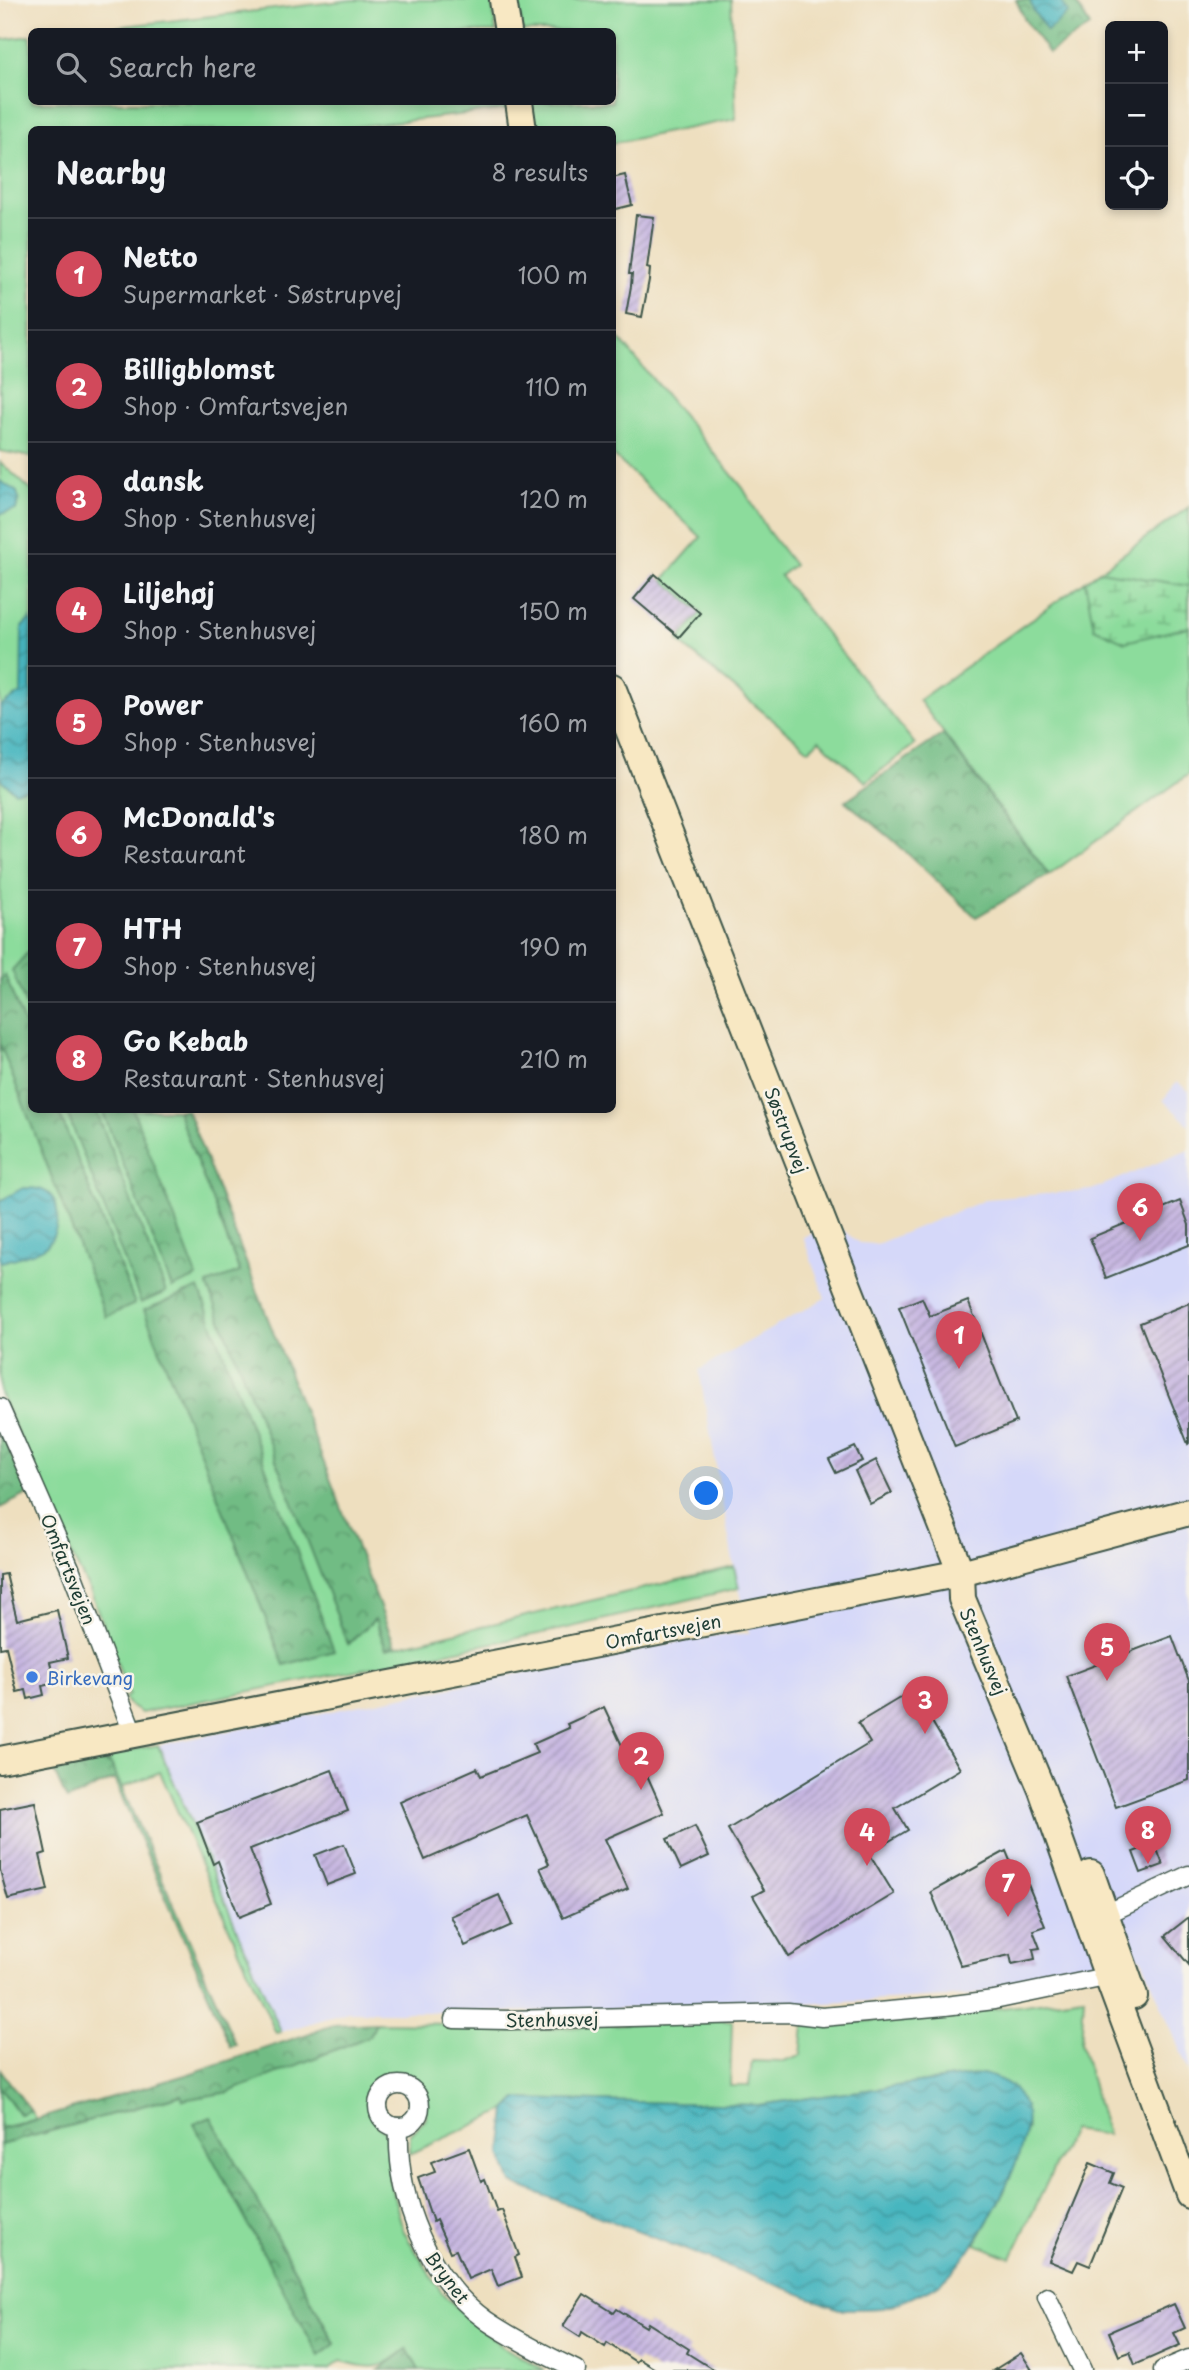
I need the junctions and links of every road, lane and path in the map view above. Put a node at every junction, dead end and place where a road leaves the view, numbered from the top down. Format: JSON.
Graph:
{"nodes":[{"id":1,"x":503,"y":0,"type":"edge"},
{"id":2,"x":507,"y":28,"type":"edge"},
{"id":3,"x":519,"y":105,"type":"edge"},
{"id":4,"x":522,"y":126,"type":"edge"},
{"id":5,"x":616,"y":697,"type":"edge"},
{"id":6,"x":0,"y":1408,"type":"edge"},
{"id":7,"x":1189,"y":1512,"type":"edge"},
{"id":8,"x":961,"y":1573,"type":"junction"},
{"id":9,"x":133,"y":1733,"type":"junction"},
{"id":10,"x":0,"y":1760,"type":"edge"},
{"id":11,"x":1189,"y":1875,"type":"edge"},
{"id":12,"x":1098,"y":1919,"type":"junction"},
{"id":13,"x":1117,"y":1974,"type":"junction"},
{"id":14,"x":454,"y":2019,"type":"dead end"},
{"id":15,"x":399,"y":2127,"type":"dead end"},
{"id":16,"x":1189,"y":2153,"type":"edge"},
{"id":17,"x":1189,"y":2195,"type":"edge"},
{"id":18,"x":1047,"y":2297,"type":"dead end"},
{"id":19,"x":1189,"y":2359,"type":"edge"},
{"id":20,"x":576,"y":2370,"type":"edge"},
{"id":21,"x":1082,"y":2370,"type":"edge"},
{"id":22,"x":1163,"y":2370,"type":"edge"}],
"edges":[{"from":1,"to":2,"type":"street"},
{"from":3,"to":4,"type":"street"},
{"from":5,"to":8,"type":"street","name":"Søstrupvej"},
{"from":6,"to":9,"type":"street","name":"Omfartsvejen"},
{"from":7,"to":8,"type":"street","name":"Omfartsvejen"},
{"from":8,"to":9,"type":"street","name":"Omfartsvejen"},
{"from":8,"to":12,"type":"street","name":"Stenhusvej"},
{"from":9,"to":10,"type":"street","name":"Omfartsvejen"},
{"from":11,"to":12,"type":"street"},
{"from":12,"to":13,"type":"street","name":"Stenhusvej"},
{"from":13,"to":14,"type":"street","name":"Stenhusvej"},
{"from":13,"to":16,"type":"street","name":"Stenhusvej"},
{"from":13,"to":17,"type":"street","name":"Stenhusvej"},
{"from":15,"to":20,"type":"street","name":"Brynet"},
{"from":18,"to":21,"type":"street"},
{"from":19,"to":22,"type":"street"}]}
